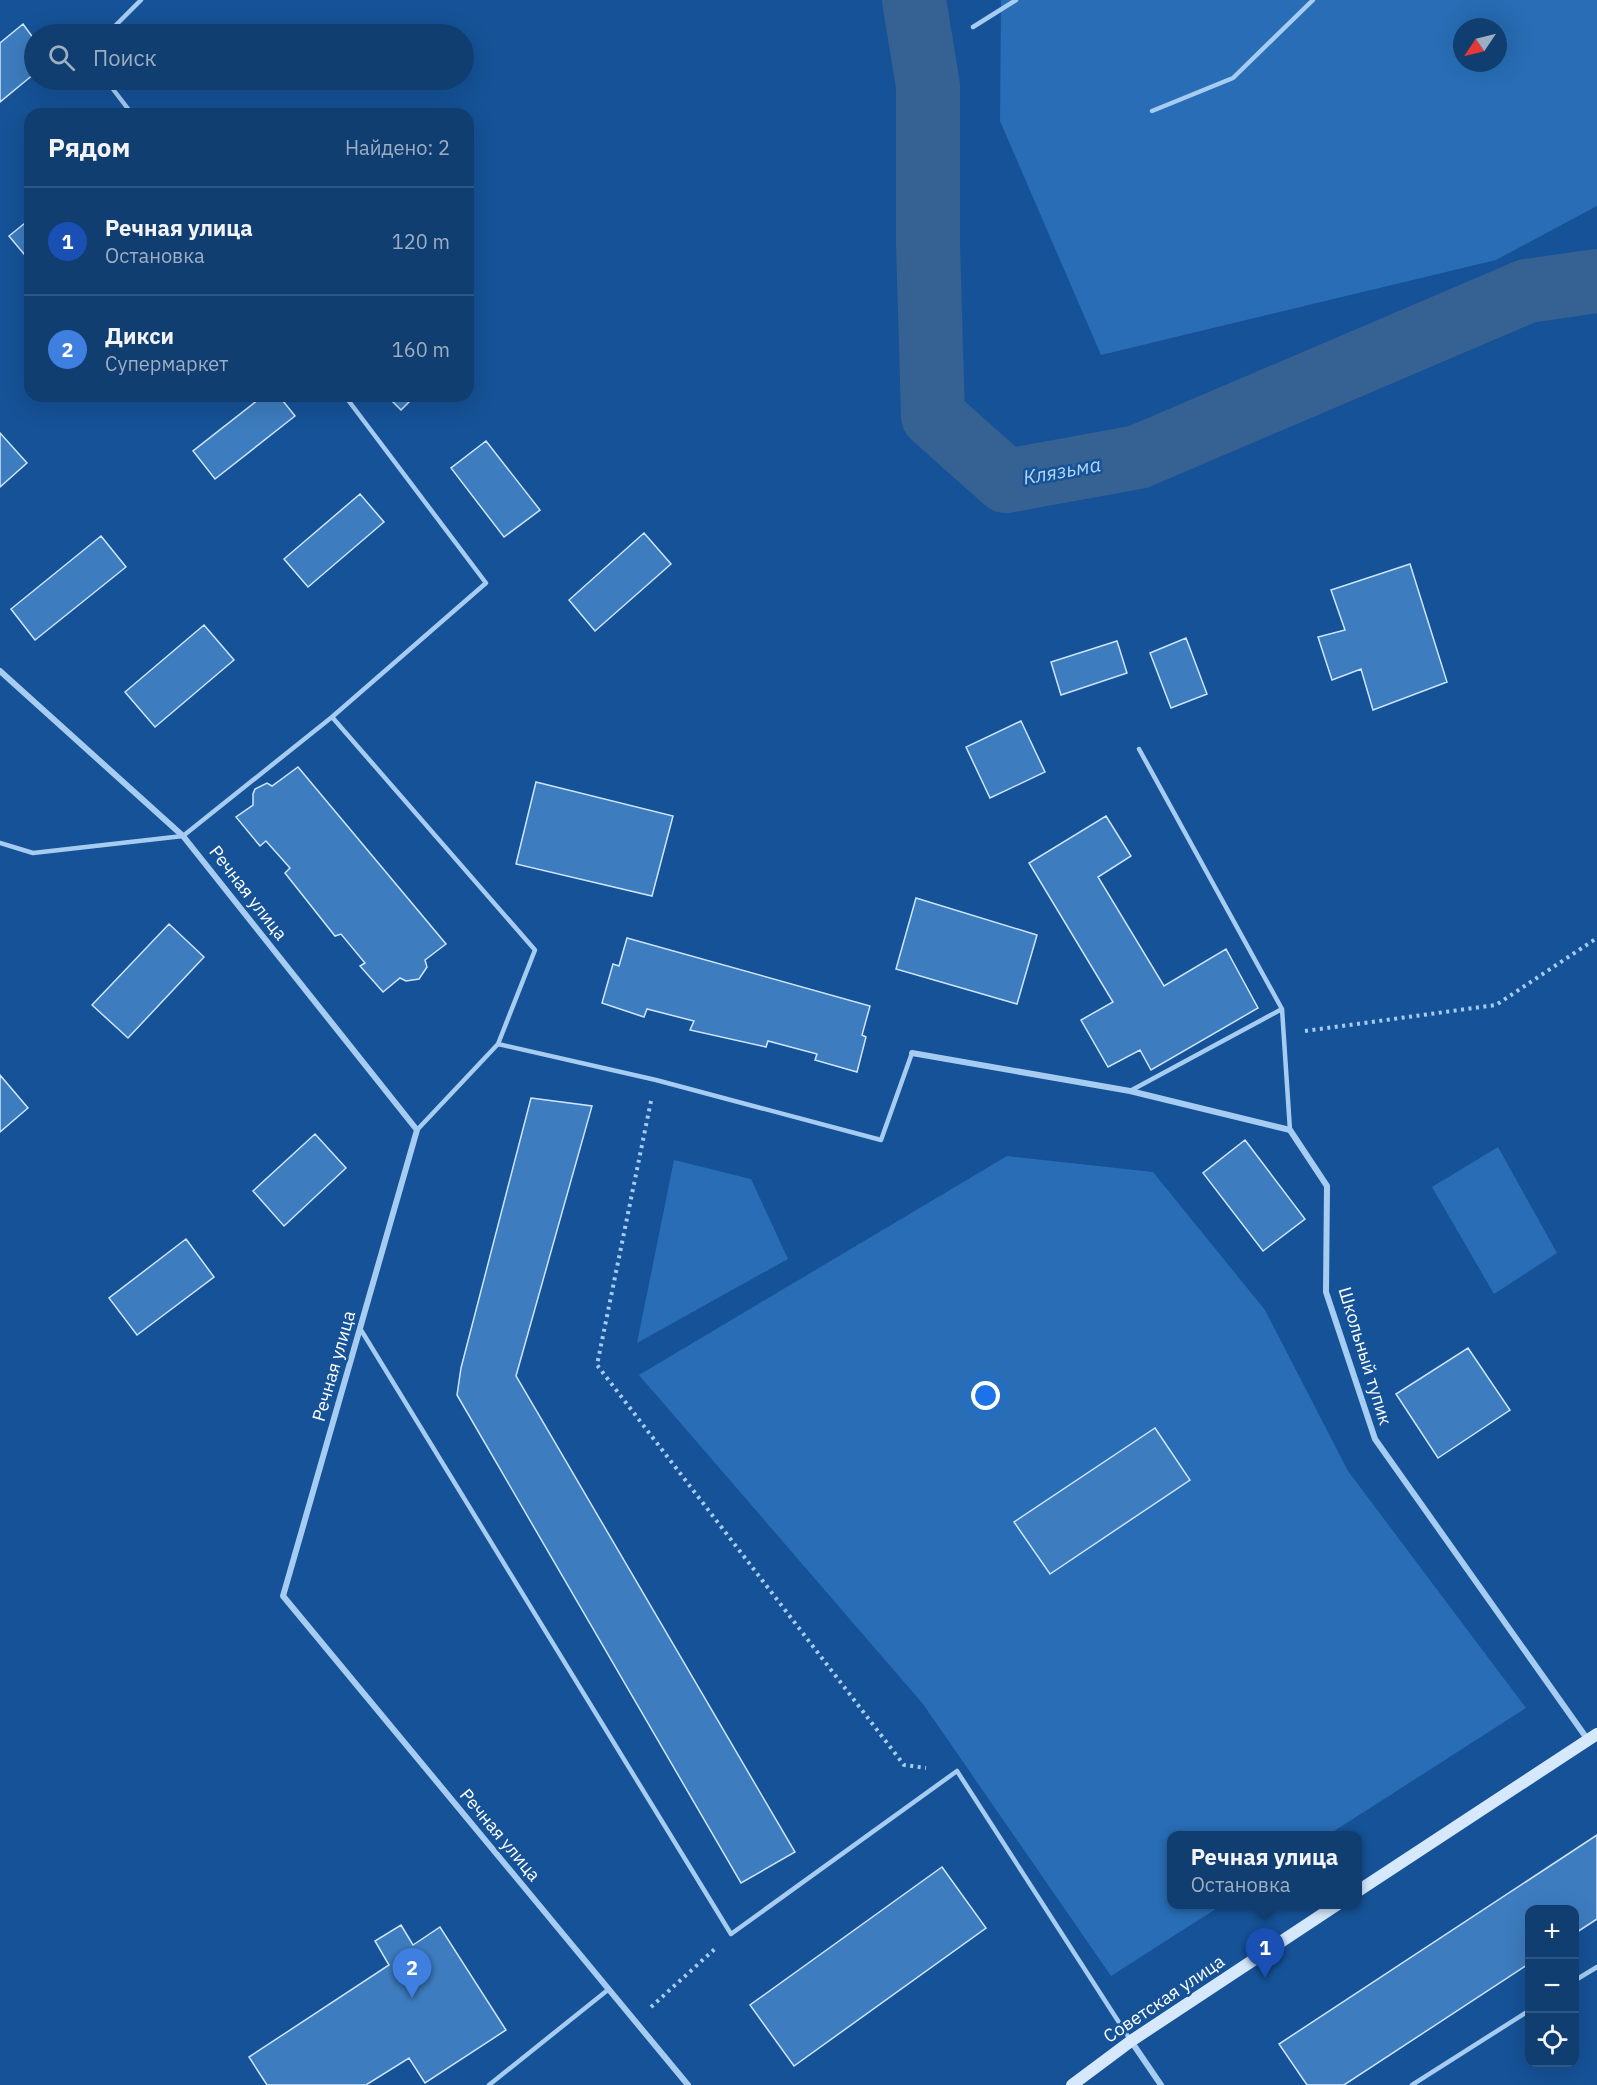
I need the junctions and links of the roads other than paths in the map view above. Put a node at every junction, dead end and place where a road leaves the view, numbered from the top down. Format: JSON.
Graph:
{"nodes":[{"id":1,"x":141,"y":0,"type":"edge"},
{"id":2,"x":1016,"y":0,"type":"edge"},
{"id":3,"x":1313,"y":0,"type":"edge"},
{"id":4,"x":117,"y":24,"type":"edge"},
{"id":5,"x":973,"y":27,"type":"dead end"},
{"id":6,"x":114,"y":90,"type":"edge"},
{"id":7,"x":127,"y":108,"type":"edge"},
{"id":8,"x":1152,"y":111,"type":"dead end"},
{"id":9,"x":350,"y":402,"type":"edge"},
{"id":10,"x":0,"y":671,"type":"edge"},
{"id":11,"x":332,"y":717,"type":"junction"},
{"id":12,"x":1139,"y":749,"type":"dead end"},
{"id":13,"x":183,"y":836,"type":"junction"},
{"id":14,"x":0,"y":843,"type":"edge"},
{"id":15,"x":1282,"y":1009,"type":"junction"},
{"id":16,"x":498,"y":1044,"type":"junction"},
{"id":17,"x":912,"y":1053,"type":"joint"},
{"id":18,"x":1130,"y":1091,"type":"junction"},
{"id":19,"x":417,"y":1130,"type":"junction"},
{"id":20,"x":1290,"y":1130,"type":"junction"},
{"id":21,"x":360,"y":1330,"type":"junction"},
{"id":22,"x":1593,"y":1737,"type":"edge"},
{"id":23,"x":1362,"y":1888,"type":"edge"},
{"id":24,"x":1332,"y":1909,"type":"edge"},
{"id":25,"x":1597,"y":1966,"type":"edge"},
{"id":26,"x":1579,"y":1978,"type":"edge"},
{"id":27,"x":609,"y":1989,"type":"junction"},
{"id":28,"x":1525,"y":2013,"type":"edge"},
{"id":29,"x":1131,"y":2041,"type":"junction"},
{"id":30,"x":489,"y":2085,"type":"edge"},
{"id":31,"x":688,"y":2085,"type":"edge"},
{"id":32,"x":1072,"y":2085,"type":"edge"},
{"id":33,"x":1161,"y":2085,"type":"edge"},
{"id":34,"x":1412,"y":2085,"type":"edge"}],
"edges":[{"from":1,"to":4,"type":"lane"},
{"from":2,"to":5,"type":"lane"},
{"from":3,"to":8,"type":"lane"},
{"from":6,"to":7,"type":"lane"},
{"from":9,"to":11,"type":"lane"},
{"from":10,"to":13,"type":"street","name":"Речная улица"},
{"from":11,"to":13,"type":"lane"},
{"from":11,"to":16,"type":"lane"},
{"from":12,"to":15,"type":"lane"},
{"from":13,"to":14,"type":"lane"},
{"from":13,"to":19,"type":"street","name":"Речная улица"},
{"from":15,"to":18,"type":"lane"},
{"from":15,"to":20,"type":"lane"},
{"from":16,"to":17,"type":"lane"},
{"from":16,"to":19,"type":"lane"},
{"from":17,"to":18,"type":"street"},
{"from":18,"to":20,"type":"street"},
{"from":19,"to":21,"type":"street","name":"Речная улица"},
{"from":20,"to":22,"type":"street","name":"Школьный тупик"},
{"from":21,"to":27,"type":"street","name":"Речная улица"},
{"from":21,"to":29,"type":"lane"},
{"from":22,"to":23,"type":"main road"},
{"from":24,"to":29,"type":"main road","name":"Советская улица"},
{"from":25,"to":26,"type":"lane"},
{"from":27,"to":30,"type":"lane"},
{"from":27,"to":31,"type":"street","name":"Речная улица"},
{"from":28,"to":34,"type":"lane"},
{"from":29,"to":32,"type":"main road","name":"Советская улица"},
{"from":29,"to":33,"type":"street"}]}
